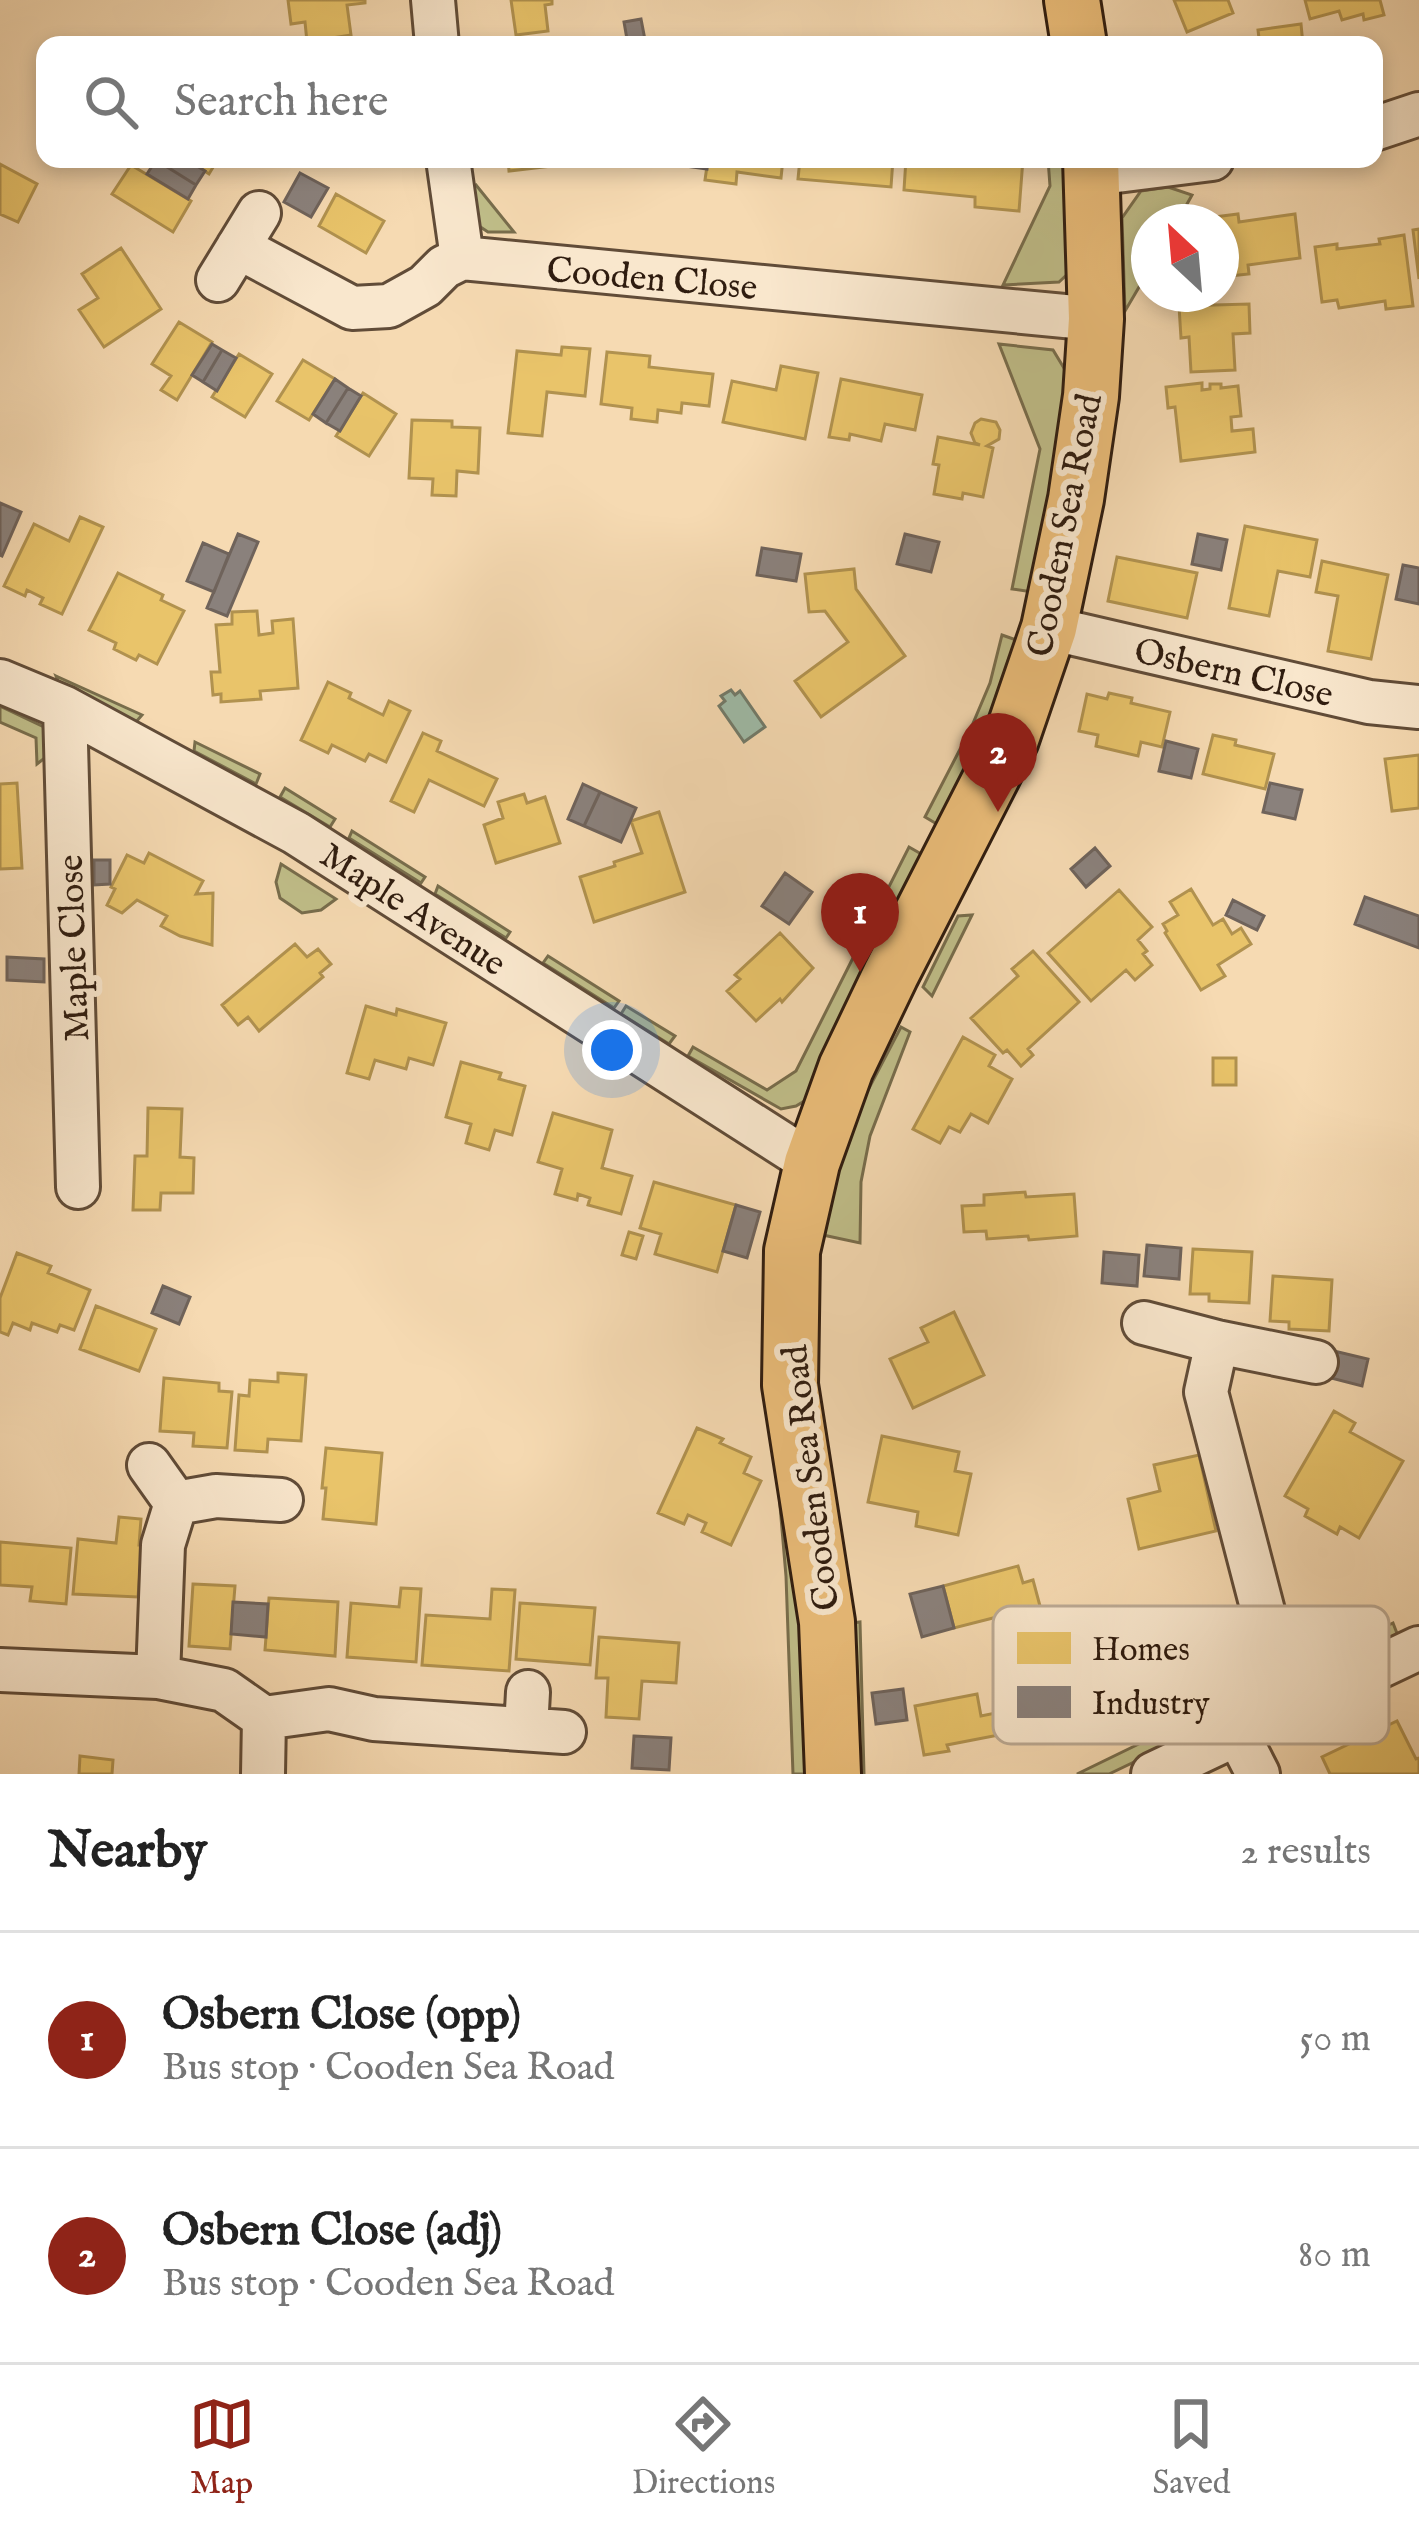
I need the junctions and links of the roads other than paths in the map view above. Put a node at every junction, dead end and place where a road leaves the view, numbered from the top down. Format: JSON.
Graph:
{"nodes":[{"id":1,"x":434,"y":0,"type":"edge"},
{"id":2,"x":1072,"y":0,"type":"edge"},
{"id":3,"x":436,"y":36,"type":"edge"},
{"id":4,"x":1078,"y":36,"type":"edge"},
{"id":5,"x":1419,"y":115,"type":"edge"},
{"id":6,"x":1383,"y":126,"type":"edge"},
{"id":7,"x":449,"y":168,"type":"edge"},
{"id":8,"x":1092,"y":168,"type":"edge"},
{"id":9,"x":238,"y":247,"type":"dead end"},
{"id":10,"x":462,"y":258,"type":"junction"},
{"id":11,"x":1096,"y":319,"type":"junction"},
{"id":12,"x":1049,"y":628,"type":"junction"},
{"id":13,"x":0,"y":681,"type":"edge"},
{"id":14,"x":1419,"y":706,"type":"edge"},
{"id":15,"x":65,"y":708,"type":"junction"},
{"id":16,"x":812,"y":1163,"type":"junction"},
{"id":17,"x":78,"y":1187,"type":"dead end"},
{"id":18,"x":1144,"y":1323,"type":"dead end"},
{"id":19,"x":1217,"y":1342,"type":"junction"},
{"id":20,"x":1316,"y":1362,"type":"dead end"},
{"id":21,"x":149,"y":1465,"type":"dead end"},
{"id":22,"x":281,"y":1500,"type":"dead end"},
{"id":23,"x":176,"y":1503,"type":"junction"},
{"id":24,"x":1261,"y":1606,"type":"edge"},
{"id":25,"x":1419,"y":1648,"type":"edge"},
{"id":26,"x":1389,"y":1662,"type":"edge"},
{"id":27,"x":0,"y":1670,"type":"edge"},
{"id":28,"x":158,"y":1677,"type":"junction"},
{"id":29,"x":264,"y":1718,"type":"junction"},
{"id":30,"x":539,"y":1718,"type":"dead end"},
{"id":31,"x":1218,"y":1744,"type":"edge"},
{"id":32,"x":1243,"y":1744,"type":"edge"},
{"id":33,"x":262,"y":1774,"type":"edge"},
{"id":34,"x":833,"y":1774,"type":"edge"},
{"id":35,"x":1153,"y":1774,"type":"edge"},
{"id":36,"x":1258,"y":1774,"type":"edge"}],
"edges":[{"from":1,"to":3,"type":"street"},
{"from":2,"to":4,"type":"main road"},
{"from":5,"to":6,"type":"street"},
{"from":7,"to":10,"type":"street"},
{"from":8,"to":11,"type":"main road","name":"Cooden Sea Road"},
{"from":9,"to":10,"type":"street"},
{"from":10,"to":11,"type":"street","name":"Cooden Close"},
{"from":11,"to":12,"type":"main road","name":"Cooden Sea Road"},
{"from":12,"to":14,"type":"street","name":"Osbern Close"},
{"from":12,"to":16,"type":"main road","name":"Cooden Sea Road"},
{"from":13,"to":15,"type":"street","name":"Maple Avenue"},
{"from":15,"to":16,"type":"street","name":"Maple Avenue"},
{"from":15,"to":17,"type":"street","name":"Maple Close"},
{"from":16,"to":34,"type":"main road","name":"Cooden Sea Road"},
{"from":18,"to":19,"type":"street"},
{"from":19,"to":20,"type":"street"},
{"from":19,"to":24,"type":"street"},
{"from":21,"to":23,"type":"street"},
{"from":22,"to":23,"type":"street"},
{"from":23,"to":28,"type":"street"},
{"from":25,"to":26,"type":"street"},
{"from":27,"to":28,"type":"street"},
{"from":28,"to":29,"type":"street"},
{"from":29,"to":30,"type":"street"},
{"from":29,"to":33,"type":"street"},
{"from":31,"to":35,"type":"street"},
{"from":32,"to":36,"type":"street"}]}
